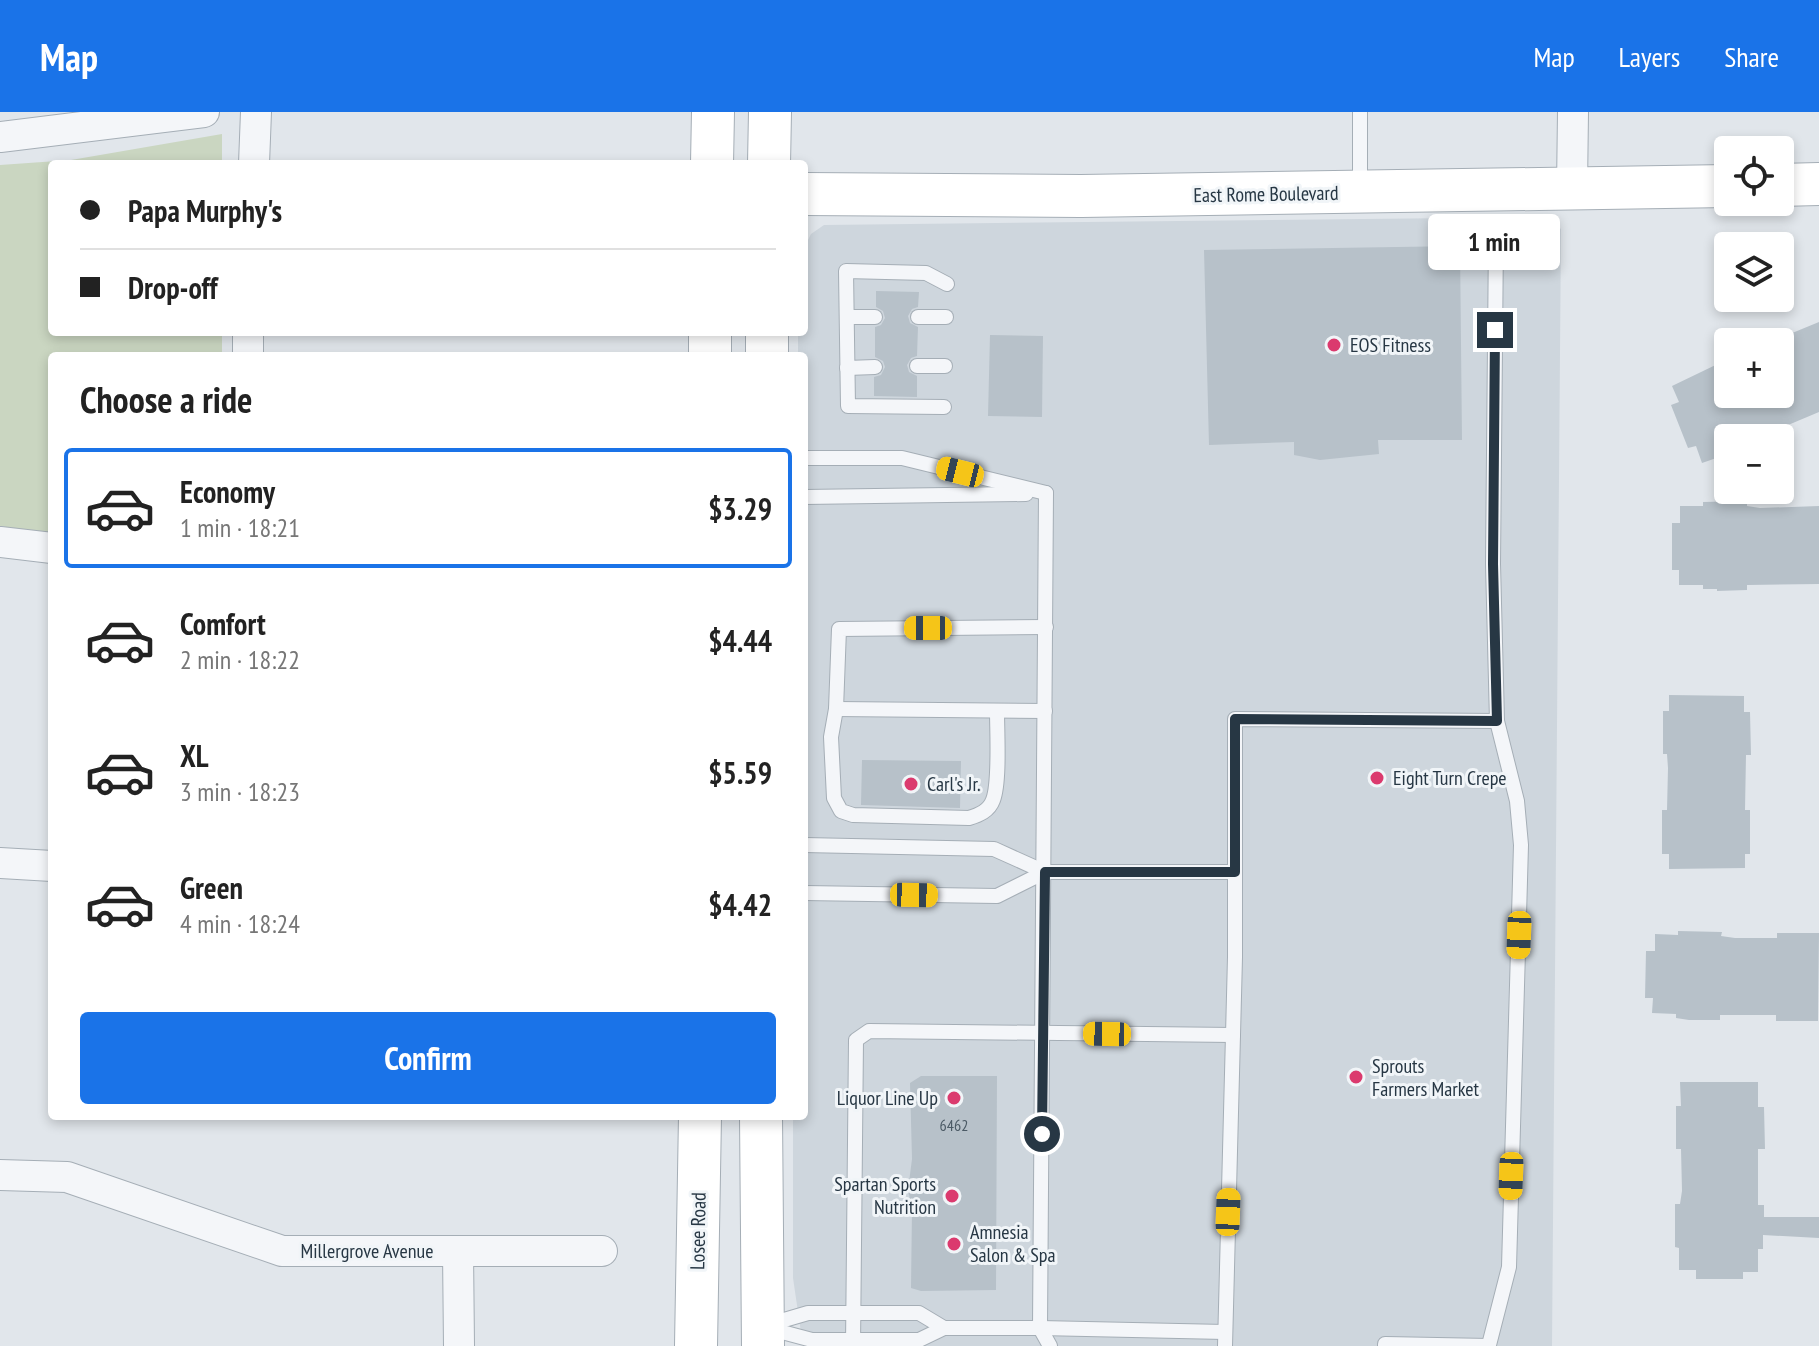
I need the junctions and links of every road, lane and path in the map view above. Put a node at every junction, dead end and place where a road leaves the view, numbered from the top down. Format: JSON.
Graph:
{"nodes":[{"id":1,"x":204,"y":112,"type":"edge"},
{"id":2,"x":256,"y":112,"type":"edge"},
{"id":3,"x":713,"y":112,"type":"edge"},
{"id":4,"x":770,"y":112,"type":"edge"},
{"id":5,"x":1360,"y":112,"type":"edge"},
{"id":6,"x":1573,"y":112,"type":"edge"},
{"id":7,"x":0,"y":137,"type":"edge"},
{"id":8,"x":254,"y":160,"type":"edge"},
{"id":9,"x":712,"y":160,"type":"edge"},
{"id":10,"x":769,"y":160,"type":"edge"},
{"id":11,"x":1819,"y":184,"type":"edge"},
{"id":12,"x":1794,"y":185,"type":"edge"},
{"id":13,"x":1714,"y":186,"type":"edge"},
{"id":14,"x":1572,"y":188,"type":"junction"},
{"id":15,"x":1360,"y":192,"type":"junction"},
{"id":16,"x":808,"y":194,"type":"edge"},
{"id":17,"x":1496,"y":235,"type":"dead end"},
{"id":18,"x":947,"y":284,"type":"dead end"},
{"id":19,"x":847,"y":317,"type":"junction"},
{"id":20,"x":875,"y":317,"type":"dead end"},
{"id":21,"x":918,"y":317,"type":"dead end"},
{"id":22,"x":946,"y":317,"type":"dead end"},
{"id":23,"x":917,"y":366,"type":"dead end"},
{"id":24,"x":945,"y":366,"type":"dead end"},
{"id":25,"x":875,"y":367,"type":"dead end"},
{"id":26,"x":847,"y":368,"type":"junction"},
{"id":27,"x":944,"y":407,"type":"dead end"},
{"id":28,"x":808,"y":458,"type":"edge"},
{"id":29,"x":1046,"y":493,"type":"junction"},
{"id":30,"x":808,"y":497,"type":"edge"},
{"id":31,"x":0,"y":542,"type":"edge"},
{"id":32,"x":48,"y":548,"type":"edge"},
{"id":33,"x":1046,"y":627,"type":"junction"},
{"id":34,"x":836,"y":709,"type":"junction"},
{"id":35,"x":997,"y":711,"type":"junction"},
{"id":36,"x":1045,"y":711,"type":"junction"},
{"id":37,"x":1497,"y":721,"type":"junction"},
{"id":38,"x":808,"y":845,"type":"edge"},
{"id":39,"x":0,"y":863,"type":"edge"},
{"id":40,"x":48,"y":866,"type":"edge"},
{"id":41,"x":1045,"y":872,"type":"junction"},
{"id":42,"x":1235,"y":872,"type":"junction"},
{"id":43,"x":808,"y":893,"type":"edge"},
{"id":44,"x":1043,"y":1033,"type":"junction"},
{"id":45,"x":1233,"y":1035,"type":"junction"},
{"id":46,"x":700,"y":1120,"type":"edge"},
{"id":47,"x":761,"y":1120,"type":"edge"},
{"id":48,"x":0,"y":1175,"type":"edge"},
{"id":49,"x":458,"y":1251,"type":"junction"},
{"id":50,"x":602,"y":1251,"type":"dead end"},
{"id":51,"x":854,"y":1313,"type":"junction"},
{"id":52,"x":944,"y":1328,"type":"junction"},
{"id":53,"x":1040,"y":1328,"type":"junction"},
{"id":54,"x":763,"y":1336,"type":"edge"},
{"id":55,"x":1225,"y":1339,"type":"edge"},
{"id":56,"x":853,"y":1343,"type":"edge"},
{"id":57,"x":459,"y":1346,"type":"edge"},
{"id":58,"x":696,"y":1346,"type":"edge"},
{"id":59,"x":1050,"y":1346,"type":"edge"},
{"id":60,"x":1385,"y":1346,"type":"edge"},
{"id":61,"x":1489,"y":1346,"type":"edge"}],
"edges":[{"from":1,"to":7,"type":"street"},
{"from":2,"to":8,"type":"street"},
{"from":3,"to":9,"type":"street"},
{"from":4,"to":10,"type":"street"},
{"from":5,"to":15,"type":"lane"},
{"from":6,"to":14,"type":"street"},
{"from":11,"to":12,"type":"street"},
{"from":13,"to":14,"type":"street","name":"East Rome Boulevard"},
{"from":14,"to":15,"type":"street","name":"East Rome Boulevard"},
{"from":15,"to":16,"type":"street","name":"East Rome Boulevard"},
{"from":17,"to":37,"type":"lane"},
{"from":18,"to":19,"type":"lane"},
{"from":19,"to":20,"type":"lane"},
{"from":19,"to":26,"type":"lane"},
{"from":21,"to":22,"type":"lane"},
{"from":23,"to":24,"type":"lane"},
{"from":25,"to":26,"type":"lane"},
{"from":26,"to":27,"type":"lane"},
{"from":28,"to":29,"type":"lane"},
{"from":29,"to":30,"type":"lane"},
{"from":29,"to":33,"type":"lane"},
{"from":31,"to":32,"type":"street"},
{"from":33,"to":34,"type":"lane"},
{"from":33,"to":36,"type":"lane"},
{"from":34,"to":35,"type":"lane"},
{"from":34,"to":35,"type":"lane"},
{"from":35,"to":36,"type":"lane"},
{"from":36,"to":41,"type":"lane"},
{"from":37,"to":42,"type":"lane"},
{"from":37,"to":61,"type":"lane"},
{"from":38,"to":41,"type":"lane"},
{"from":39,"to":40,"type":"street"},
{"from":41,"to":42,"type":"lane"},
{"from":41,"to":43,"type":"lane"},
{"from":41,"to":44,"type":"lane"},
{"from":42,"to":45,"type":"lane"},
{"from":44,"to":45,"type":"lane"},
{"from":44,"to":51,"type":"lane"},
{"from":44,"to":53,"type":"lane"},
{"from":45,"to":55,"type":"lane"},
{"from":46,"to":58,"type":"street","name":"Losee Road"},
{"from":47,"to":54,"type":"street"},
{"from":48,"to":49,"type":"street","name":"Millergrove Avenue"},
{"from":49,"to":50,"type":"street","name":"Millergrove Avenue"},
{"from":49,"to":57,"type":"street"},
{"from":51,"to":52,"type":"lane"},
{"from":51,"to":54,"type":"lane"},
{"from":51,"to":56,"type":"lane"},
{"from":52,"to":53,"type":"lane"},
{"from":52,"to":56,"type":"lane"},
{"from":53,"to":55,"type":"lane"},
{"from":53,"to":59,"type":"lane"},
{"from":54,"to":56,"type":"lane"},
{"from":60,"to":61,"type":"lane"}]}
